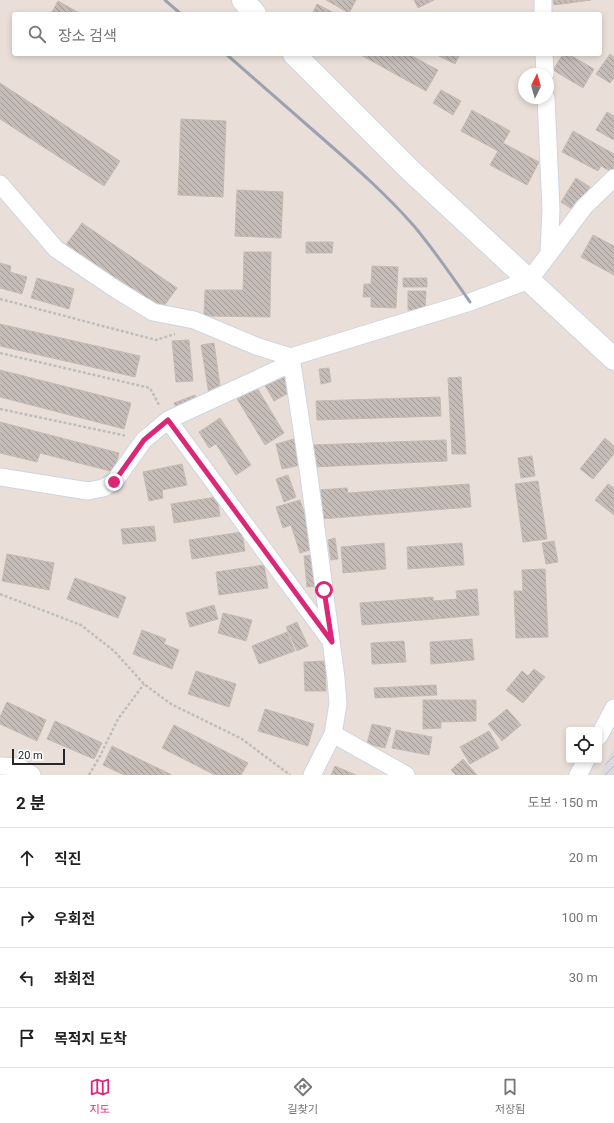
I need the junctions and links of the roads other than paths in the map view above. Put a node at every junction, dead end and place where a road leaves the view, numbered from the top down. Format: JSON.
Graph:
{"nodes":[{"id":1,"x":243,"y":0,"type":"edge"},
{"id":2,"x":543,"y":0,"type":"edge"},
{"id":3,"x":253,"y":12,"type":"edge"},
{"id":4,"x":543,"y":12,"type":"edge"},
{"id":5,"x":296,"y":56,"type":"edge"},
{"id":6,"x":544,"y":56,"type":"edge"},
{"id":7,"x":545,"y":68,"type":"edge"},
{"id":8,"x":546,"y":104,"type":"edge"},
{"id":9,"x":614,"y":178,"type":"edge"},
{"id":10,"x":0,"y":184,"type":"edge"},
{"id":11,"x":550,"y":254,"type":"junction"},
{"id":12,"x":529,"y":280,"type":"junction"},
{"id":13,"x":291,"y":357,"type":"junction"},
{"id":14,"x":614,"y":359,"type":"edge"},
{"id":15,"x":168,"y":420,"type":"junction"},
{"id":16,"x":0,"y":477,"type":"edge"},
{"id":17,"x":332,"y":642,"type":"junction"},
{"id":18,"x":614,"y":708,"type":"edge"},
{"id":19,"x":602,"y":730,"type":"edge"},
{"id":20,"x":333,"y":734,"type":"junction"},
{"id":21,"x":584,"y":763,"type":"edge"},
{"id":22,"x":0,"y":766,"type":"edge"},
{"id":23,"x":32,"y":775,"type":"edge"},
{"id":24,"x":312,"y":775,"type":"edge"},
{"id":25,"x":406,"y":775,"type":"edge"},
{"id":26,"x":578,"y":775,"type":"edge"}],
"edges":[{"from":1,"to":3,"type":"street"},
{"from":2,"to":4,"type":"street"},
{"from":5,"to":12,"type":"street"},
{"from":6,"to":7,"type":"street"},
{"from":8,"to":11,"type":"street"},
{"from":9,"to":11,"type":"street"},
{"from":10,"to":13,"type":"street"},
{"from":11,"to":12,"type":"street"},
{"from":12,"to":13,"type":"street"},
{"from":12,"to":14,"type":"street"},
{"from":13,"to":15,"type":"street"},
{"from":13,"to":17,"type":"street"},
{"from":15,"to":16,"type":"street"},
{"from":15,"to":17,"type":"street"},
{"from":17,"to":20,"type":"street"},
{"from":18,"to":19,"type":"street"},
{"from":20,"to":24,"type":"street"},
{"from":20,"to":25,"type":"street"},
{"from":21,"to":26,"type":"street"},
{"from":22,"to":23,"type":"street"}]}
